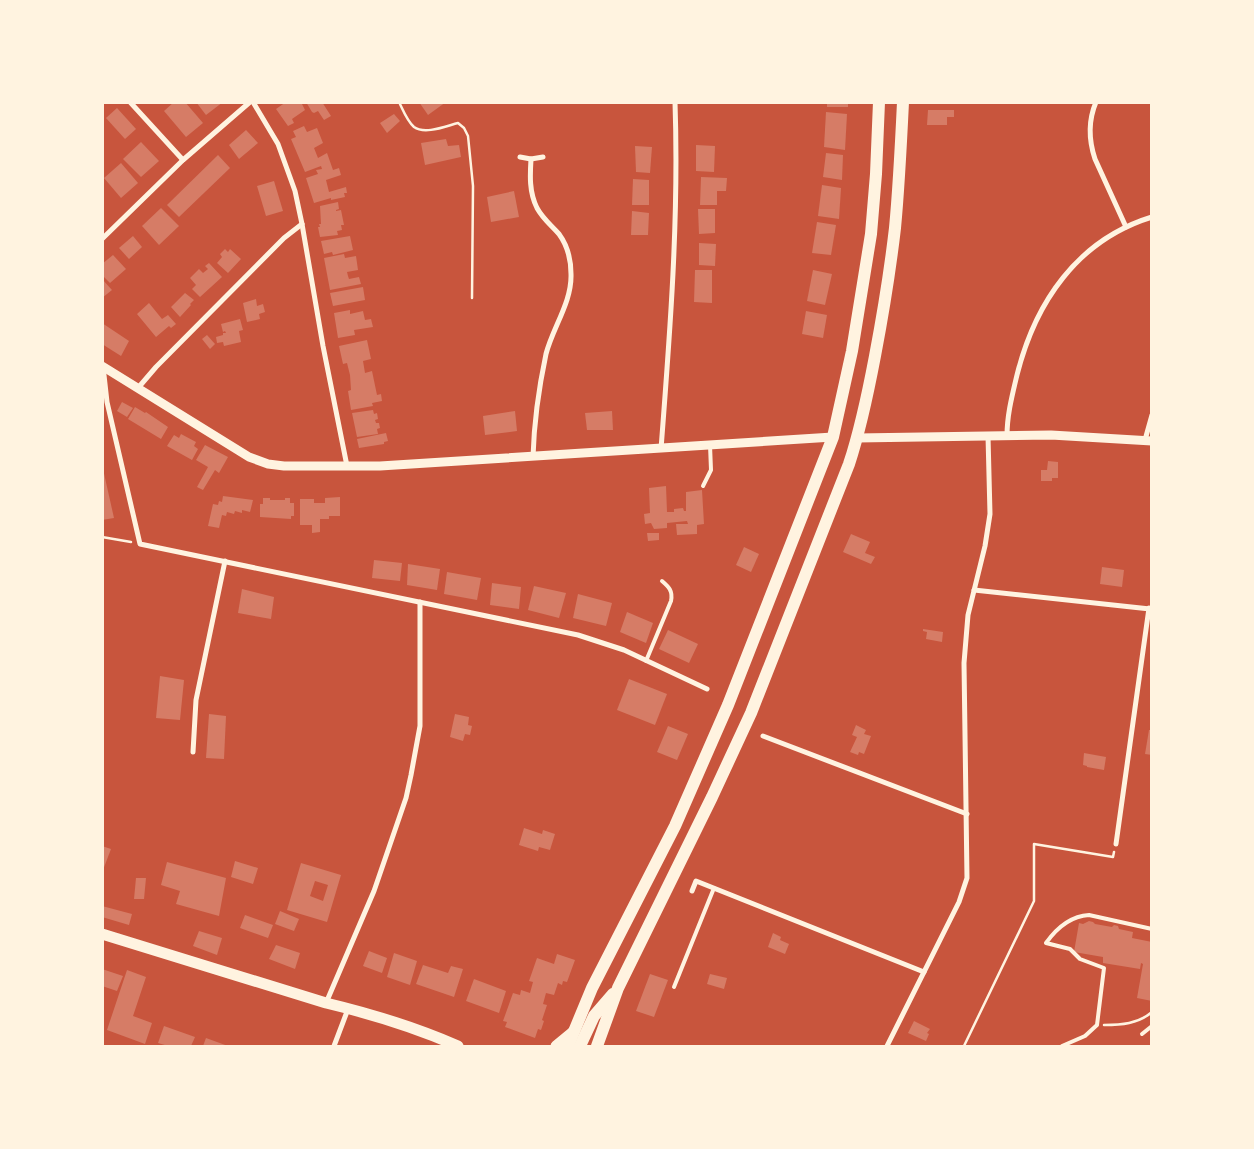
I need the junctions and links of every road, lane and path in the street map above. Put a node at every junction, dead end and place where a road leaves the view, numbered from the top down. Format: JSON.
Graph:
{"nodes":[{"id":1,"x":130,"y":102,"type":"edge"},
{"id":2,"x":252,"y":102,"type":"edge"},
{"id":3,"x":399,"y":102,"type":"edge"},
{"id":4,"x":675,"y":102,"type":"edge"},
{"id":5,"x":879,"y":102,"type":"edge"},
{"id":6,"x":903,"y":102,"type":"edge"},
{"id":7,"x":1096,"y":102,"type":"edge"},
{"id":8,"x":520,"y":157,"type":"dead end"},
{"id":9,"x":543,"y":157,"type":"dead end"},
{"id":10,"x":531,"y":159,"type":"junction"},
{"id":11,"x":183,"y":160,"type":"junction"},
{"id":12,"x":1152,"y":217,"type":"edge"},
{"id":13,"x":302,"y":224,"type":"junction"},
{"id":14,"x":1126,"y":226,"type":"junction"},
{"id":15,"x":102,"y":239,"type":"edge"},
{"id":16,"x":472,"y":298,"type":"dead end"},
{"id":17,"x":102,"y":366,"type":"edge"},
{"id":18,"x":138,"y":389,"type":"junction"},
{"id":19,"x":1152,"y":414,"type":"edge"},
{"id":20,"x":988,"y":436,"type":"junction"},
{"id":21,"x":1007,"y":436,"type":"junction"},
{"id":22,"x":833,"y":437,"type":"junction"},
{"id":23,"x":857,"y":438,"type":"junction"},
{"id":24,"x":1148,"y":440,"type":"edge"},
{"id":25,"x":710,"y":445,"type":"junction"},
{"id":26,"x":661,"y":449,"type":"junction"},
{"id":27,"x":533,"y":457,"type":"junction"},
{"id":28,"x":347,"y":466,"type":"junction"},
{"id":29,"x":703,"y":486,"type":"dead end"},
{"id":30,"x":102,"y":537,"type":"edge"},
{"id":31,"x":140,"y":544,"type":"junction"},
{"id":32,"x":225,"y":562,"type":"junction"},
{"id":33,"x":662,"y":581,"type":"dead end"},
{"id":34,"x":974,"y":590,"type":"junction"},
{"id":35,"x":420,"y":602,"type":"junction"},
{"id":36,"x":1150,"y":609,"type":"edge"},
{"id":37,"x":646,"y":660,"type":"junction"},
{"id":38,"x":707,"y":688,"type":"dead end"},
{"id":39,"x":763,"y":736,"type":"dead end"},
{"id":40,"x":193,"y":752,"type":"dead end"},
{"id":41,"x":967,"y":814,"type":"junction"},
{"id":42,"x":1116,"y":844,"type":"joint"},
{"id":43,"x":714,"y":888,"type":"junction"},
{"id":44,"x":692,"y":891,"type":"dead end"},
{"id":45,"x":1152,"y":929,"type":"edge"},
{"id":46,"x":102,"y":934,"type":"edge"},
{"id":47,"x":924,"y":972,"type":"junction"},
{"id":48,"x":674,"y":987,"type":"dead end"},
{"id":49,"x":618,"y":988,"type":"junction"},
{"id":50,"x":326,"y":1003,"type":"junction"},
{"id":51,"x":348,"y":1008,"type":"junction"},
{"id":52,"x":1152,"y":1012,"type":"edge"},
{"id":53,"x":1097,"y":1025,"type":"junction"},
{"id":54,"x":1152,"y":1026,"type":"edge"},
{"id":55,"x":573,"y":1032,"type":"junction"},
{"id":56,"x":1142,"y":1034,"type":"dead end"},
{"id":57,"x":334,"y":1046,"type":"edge"},
{"id":58,"x":458,"y":1046,"type":"edge"},
{"id":59,"x":556,"y":1046,"type":"edge"},
{"id":60,"x":568,"y":1046,"type":"edge"},
{"id":61,"x":580,"y":1046,"type":"edge"},
{"id":62,"x":597,"y":1046,"type":"edge"},
{"id":63,"x":887,"y":1046,"type":"edge"},
{"id":64,"x":964,"y":1046,"type":"edge"},
{"id":65,"x":1062,"y":1046,"type":"edge"}],
"edges":[{"from":1,"to":11,"type":"street"},
{"from":2,"to":11,"type":"street"},
{"from":2,"to":13,"type":"street"},
{"from":3,"to":16,"type":"path"},
{"from":4,"to":26,"type":"street"},
{"from":5,"to":22,"type":"highway"},
{"from":6,"to":23,"type":"highway"},
{"from":7,"to":14,"type":"street"},
{"from":8,"to":10,"type":"street"},
{"from":9,"to":10,"type":"street"},
{"from":10,"to":27,"type":"street"},
{"from":11,"to":15,"type":"street"},
{"from":12,"to":14,"type":"street"},
{"from":13,"to":18,"type":"street"},
{"from":13,"to":28,"type":"street"},
{"from":14,"to":21,"type":"street"},
{"from":17,"to":18,"type":"street"},
{"from":17,"to":31,"type":"street"},
{"from":18,"to":28,"type":"street"},
{"from":19,"to":24,"type":"street"},
{"from":20,"to":21,"type":"street"},
{"from":20,"to":23,"type":"street"},
{"from":20,"to":34,"type":"street"},
{"from":21,"to":24,"type":"street"},
{"from":22,"to":25,"type":"street"},
{"from":22,"to":55,"type":"highway"},
{"from":23,"to":49,"type":"highway"},
{"from":25,"to":26,"type":"street"},
{"from":25,"to":29,"type":"lane"},
{"from":26,"to":27,"type":"street"},
{"from":27,"to":28,"type":"street"},
{"from":30,"to":31,"type":"path"},
{"from":31,"to":32,"type":"street"},
{"from":32,"to":35,"type":"street"},
{"from":32,"to":40,"type":"street"},
{"from":33,"to":37,"type":"lane"},
{"from":34,"to":36,"type":"street"},
{"from":34,"to":41,"type":"street"},
{"from":35,"to":37,"type":"street"},
{"from":35,"to":50,"type":"street"},
{"from":36,"to":42,"type":"street"},
{"from":37,"to":38,"type":"street"},
{"from":39,"to":41,"type":"street"},
{"from":41,"to":47,"type":"street"},
{"from":42,"to":64,"type":"path"},
{"from":43,"to":44,"type":"street"},
{"from":43,"to":47,"type":"street"},
{"from":43,"to":48,"type":"lane"},
{"from":45,"to":53,"type":"lane"},
{"from":46,"to":50,"type":"main road"},
{"from":47,"to":63,"type":"street"},
{"from":49,"to":61,"type":"highway"},
{"from":49,"to":62,"type":"highway"},
{"from":50,"to":51,"type":"main road"},
{"from":51,"to":57,"type":"street"},
{"from":51,"to":58,"type":"main road"},
{"from":52,"to":53,"type":"path"},
{"from":53,"to":65,"type":"lane"},
{"from":54,"to":56,"type":"lane"},
{"from":55,"to":59,"type":"main road"},
{"from":55,"to":60,"type":"highway"}]}
